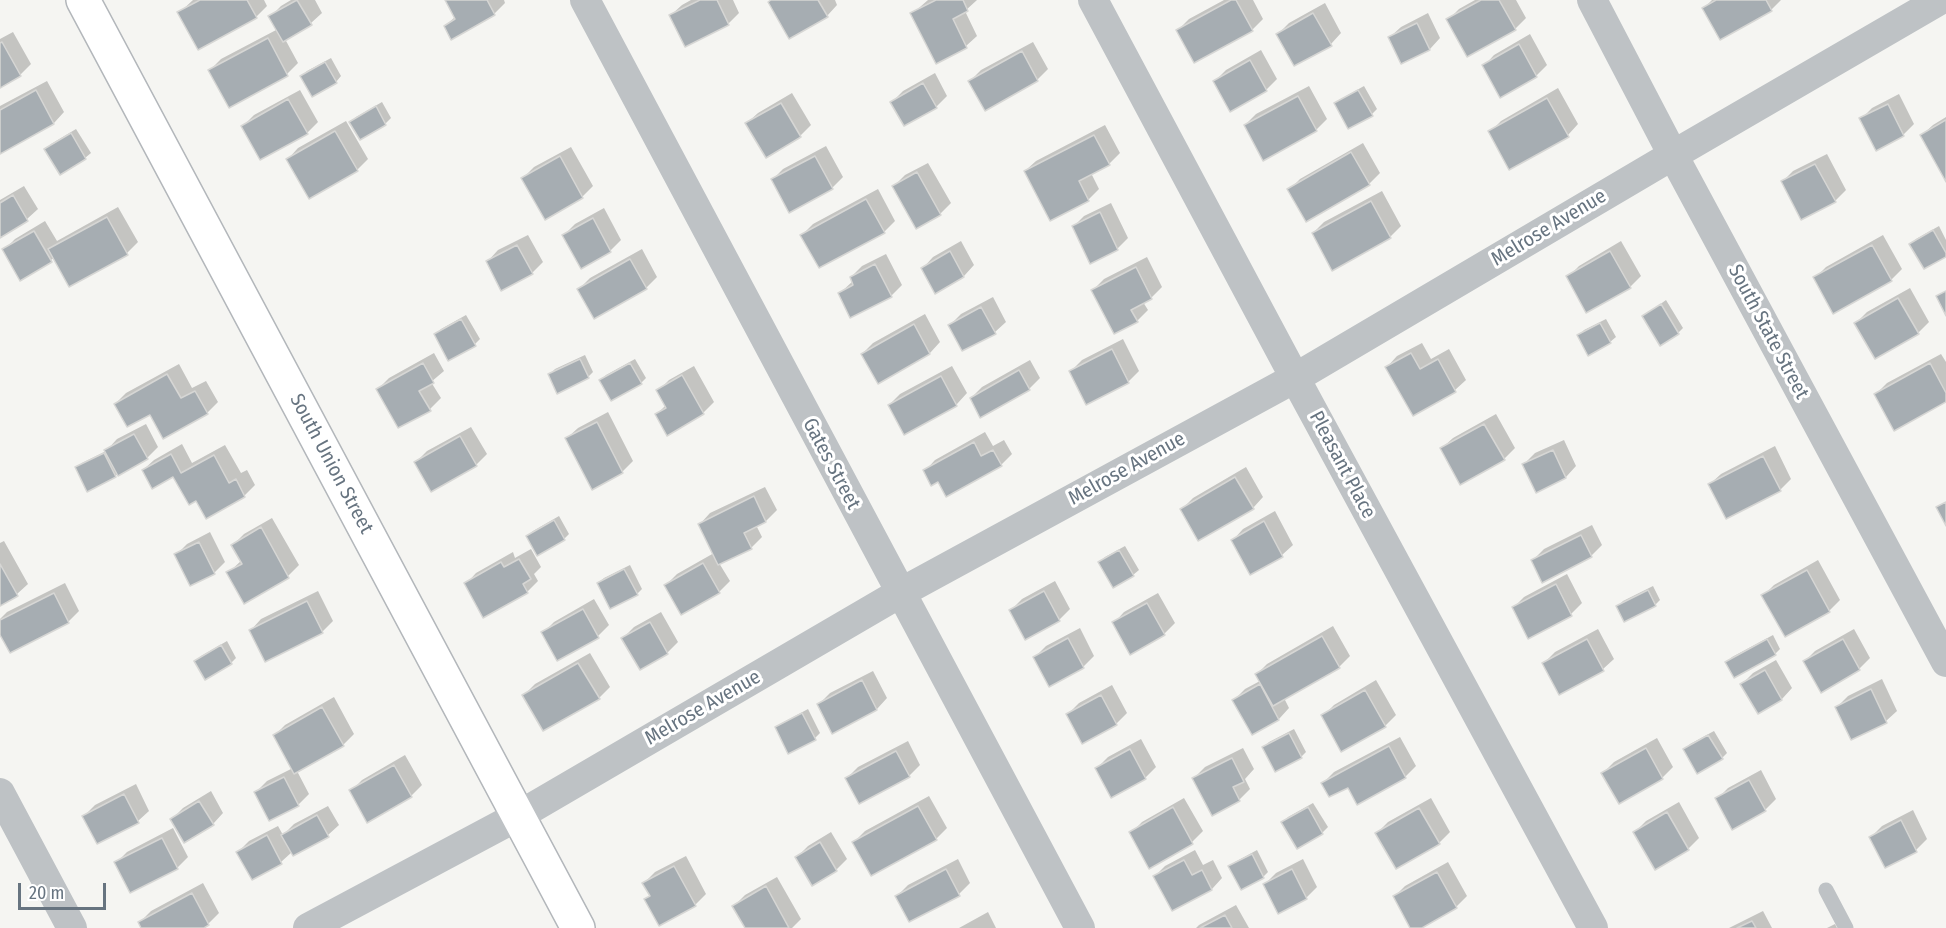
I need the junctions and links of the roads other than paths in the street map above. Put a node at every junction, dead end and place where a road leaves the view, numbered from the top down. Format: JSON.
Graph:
{"nodes":[{"id":1,"x":83,"y":0,"type":"edge"},
{"id":2,"x":585,"y":0,"type":"edge"},
{"id":3,"x":1093,"y":0,"type":"edge"},
{"id":4,"x":1592,"y":0,"type":"edge"},
{"id":5,"x":1940,"y":0,"type":"edge"},
{"id":6,"x":1673,"y":155,"type":"junction"},
{"id":7,"x":1295,"y":378,"type":"junction"},
{"id":8,"x":900,"y":593,"type":"junction"},
{"id":9,"x":1946,"y":662,"type":"edge"},
{"id":10,"x":0,"y":793,"type":"edge"},
{"id":11,"x":518,"y":816,"type":"junction"},
{"id":12,"x":1826,"y":890,"type":"dead end"},
{"id":13,"x":72,"y":928,"type":"edge"},
{"id":14,"x":308,"y":928,"type":"edge"},
{"id":15,"x":578,"y":928,"type":"edge"},
{"id":16,"x":1080,"y":928,"type":"edge"},
{"id":17,"x":1593,"y":928,"type":"edge"},
{"id":18,"x":1846,"y":928,"type":"edge"}],
"edges":[{"from":1,"to":11,"type":"street","name":"South Union Street"},
{"from":2,"to":8,"type":"street","name":"Gates Street"},
{"from":3,"to":7,"type":"street","name":"Pleasant Place"},
{"from":4,"to":6,"type":"street","name":"South State Street"},
{"from":5,"to":6,"type":"street","name":"Melrose Avenue"},
{"from":6,"to":7,"type":"street","name":"Melrose Avenue"},
{"from":6,"to":9,"type":"street","name":"South State Street"},
{"from":7,"to":8,"type":"street","name":"Melrose Avenue"},
{"from":7,"to":17,"type":"street","name":"Pleasant Place"},
{"from":8,"to":11,"type":"street","name":"Melrose Avenue"},
{"from":8,"to":16,"type":"street","name":"Gates Street"},
{"from":10,"to":13,"type":"street"},
{"from":11,"to":14,"type":"street","name":"Melrose Avenue"},
{"from":11,"to":15,"type":"street","name":"South Union Street"},
{"from":12,"to":18,"type":"lane"}]}
